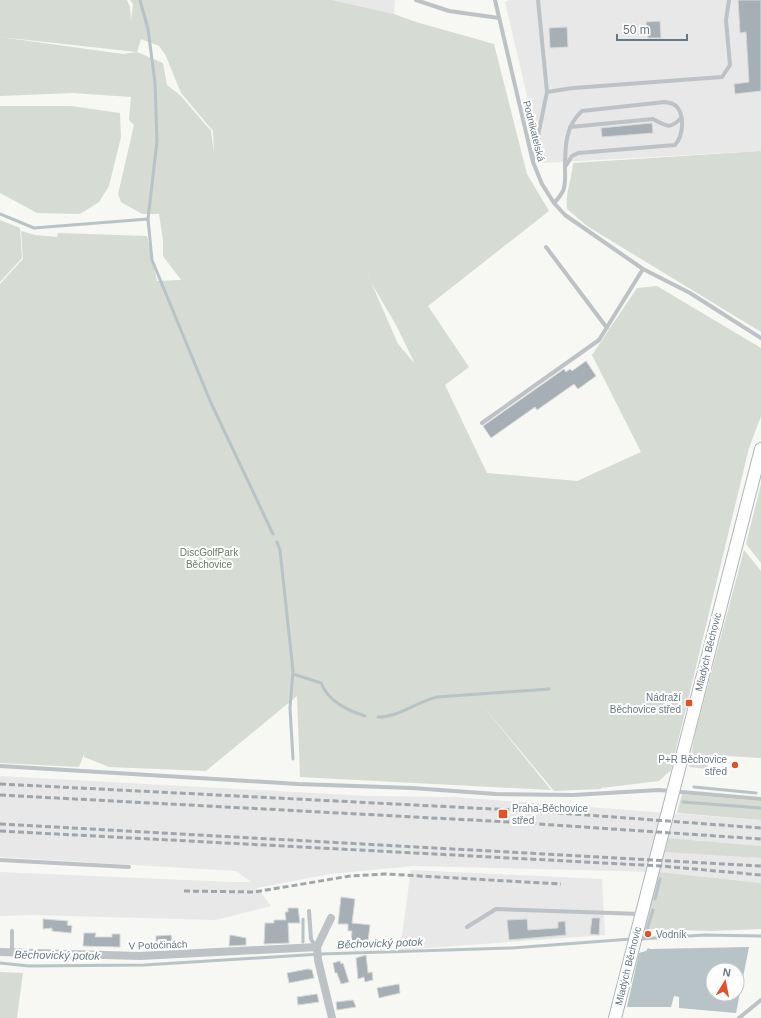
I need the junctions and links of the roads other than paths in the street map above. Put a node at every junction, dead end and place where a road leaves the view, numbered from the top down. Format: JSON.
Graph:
{"nodes":[{"id":1,"x":416,"y":0,"type":"edge"},
{"id":2,"x":495,"y":0,"type":"edge"},
{"id":3,"x":538,"y":0,"type":"edge"},
{"id":4,"x":728,"y":0,"type":"edge"},
{"id":5,"x":499,"y":18,"type":"junction"},
{"id":6,"x":547,"y":92,"type":"junction"},
{"id":7,"x":681,"y":118,"type":"junction"},
{"id":8,"x":570,"y":126,"type":"junction"},
{"id":9,"x":533,"y":162,"type":"junction"},
{"id":10,"x":565,"y":167,"type":"junction"},
{"id":11,"x":554,"y":204,"type":"junction"},
{"id":12,"x":546,"y":248,"type":"dead end"},
{"id":13,"x":643,"y":269,"type":"junction"},
{"id":14,"x":607,"y":328,"type":"junction"},
{"id":15,"x":761,"y":338,"type":"edge"},
{"id":16,"x":482,"y":424,"type":"dead end"},
{"id":17,"x":761,"y":449,"type":"edge"},
{"id":18,"x":0,"y":766,"type":"edge"},
{"id":19,"x":672,"y":791,"type":"junction"},
{"id":20,"x":761,"y":799,"type":"edge"},
{"id":21,"x":0,"y":860,"type":"edge"},
{"id":22,"x":129,"y":868,"type":"dead end"},
{"id":23,"x":309,"y":911,"type":"dead end"},
{"id":24,"x":641,"y":914,"type":"junction"},
{"id":25,"x":331,"y":918,"type":"dead end"},
{"id":26,"x":467,"y":927,"type":"dead end"},
{"id":27,"x":12,"y":931,"type":"dead end"},
{"id":28,"x":0,"y":952,"type":"edge"},
{"id":29,"x":12,"y":952,"type":"junction"},
{"id":30,"x":317,"y":953,"type":"junction"},
{"id":31,"x":761,"y":1000,"type":"edge"},
{"id":32,"x":332,"y":1018,"type":"edge"},
{"id":33,"x":615,"y":1018,"type":"edge"},
{"id":34,"x":739,"y":1018,"type":"edge"}],
"edges":[{"from":1,"to":5,"type":"lane"},
{"from":2,"to":5,"type":"lane","name":"Podnikatelská"},
{"from":3,"to":6,"type":"lane"},
{"from":4,"to":6,"type":"lane"},
{"from":5,"to":9,"type":"lane","name":"Podnikatelská"},
{"from":6,"to":9,"type":"lane"},
{"from":7,"to":8,"type":"lane"},
{"from":7,"to":8,"type":"lane"},
{"from":7,"to":10,"type":"lane"},
{"from":8,"to":10,"type":"lane"},
{"from":9,"to":11,"type":"lane","name":"Podnikatelská"},
{"from":10,"to":11,"type":"lane"},
{"from":11,"to":13,"type":"lane","name":"Podnikatelská"},
{"from":12,"to":14,"type":"lane"},
{"from":13,"to":14,"type":"lane"},
{"from":13,"to":15,"type":"lane","name":"Podnikatelská"},
{"from":14,"to":16,"type":"lane"},
{"from":17,"to":19,"type":"street","name":"Mladých Běchovic"},
{"from":18,"to":19,"type":"lane"},
{"from":19,"to":20,"type":"lane"},
{"from":19,"to":24,"type":"street","name":"Mladých Běchovic"},
{"from":21,"to":22,"type":"lane"},
{"from":23,"to":30,"type":"lane"},
{"from":24,"to":26,"type":"lane"},
{"from":24,"to":33,"type":"street","name":"Mladých Běchovic"},
{"from":25,"to":30,"type":"street"},
{"from":27,"to":29,"type":"lane"},
{"from":28,"to":29,"type":"street","name":"V Potočinách"},
{"from":29,"to":30,"type":"street","name":"V Potočinách"},
{"from":30,"to":32,"type":"street"},
{"from":31,"to":34,"type":"lane"}]}
